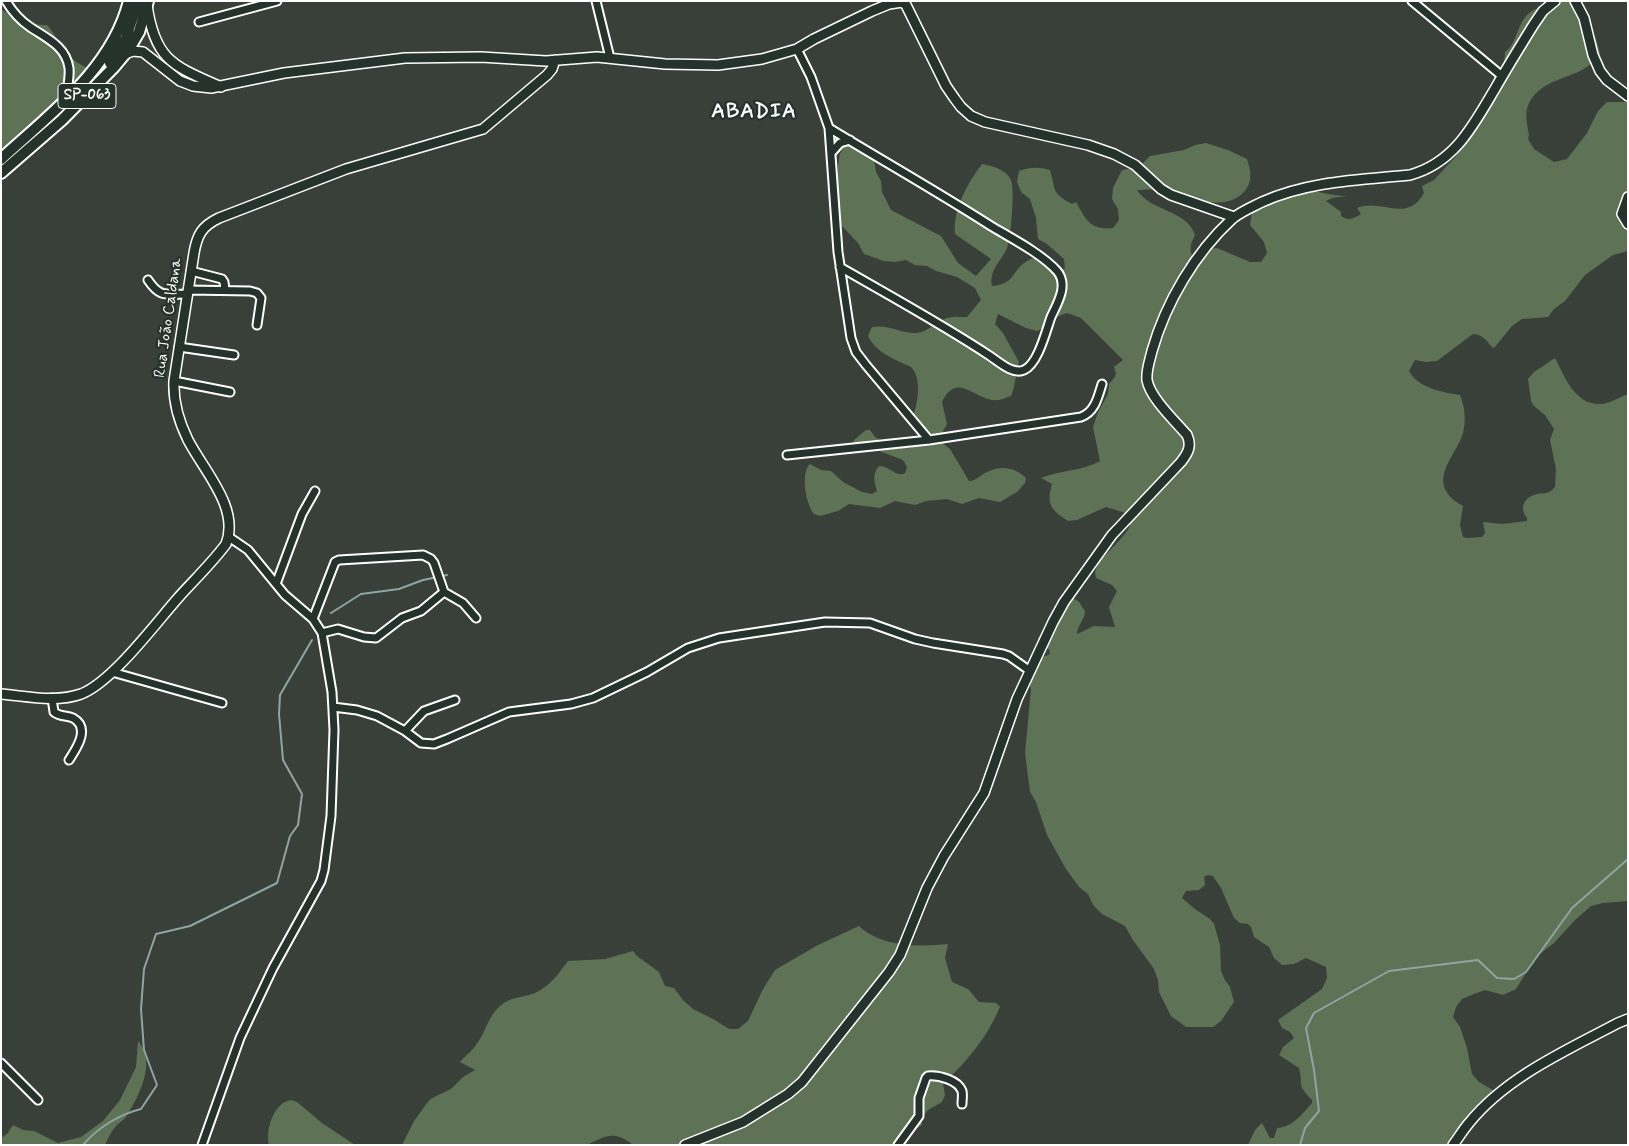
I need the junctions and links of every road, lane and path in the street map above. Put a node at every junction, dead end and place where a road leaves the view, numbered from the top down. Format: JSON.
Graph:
{"nodes":[{"id":1,"x":6,"y":1,"type":"edge"},
{"id":2,"x":129,"y":1,"type":"edge"},
{"id":3,"x":277,"y":1,"type":"edge"},
{"id":4,"x":596,"y":1,"type":"edge"},
{"id":5,"x":1412,"y":1,"type":"edge"},
{"id":6,"x":1555,"y":1,"type":"edge"},
{"id":7,"x":1574,"y":1,"type":"edge"},
{"id":8,"x":264,"y":2,"type":"edge"},
{"id":9,"x":145,"y":3,"type":"edge"},
{"id":10,"x":908,"y":3,"type":"edge"},
{"id":11,"x":199,"y":22,"type":"dead end"},
{"id":12,"x":797,"y":49,"type":"junction"},
{"id":13,"x":125,"y":54,"type":"junction"},
{"id":14,"x":610,"y":58,"type":"junction"},
{"id":15,"x":550,"y":60,"type":"junction"},
{"id":16,"x":1502,"y":76,"type":"junction"},
{"id":17,"x":221,"y":87,"type":"junction"},
{"id":18,"x":1628,"y":96,"type":"edge"},
{"id":19,"x":66,"y":99,"type":"junction"},
{"id":20,"x":829,"y":128,"type":"junction"},
{"id":21,"x":850,"y":140,"type":"junction"},
{"id":22,"x":832,"y":152,"type":"junction"},
{"id":23,"x":1,"y":159,"type":"edge"},
{"id":24,"x":1,"y":172,"type":"edge"},
{"id":25,"x":1628,"y":198,"type":"edge"},
{"id":26,"x":1234,"y":217,"type":"junction"},
{"id":27,"x":1628,"y":224,"type":"edge"},
{"id":28,"x":840,"y":267,"type":"junction"},
{"id":29,"x":191,"y":271,"type":"junction"},
{"id":30,"x":148,"y":280,"type":"dead end"},
{"id":31,"x":225,"y":290,"type":"junction"},
{"id":32,"x":187,"y":292,"type":"junction"},
{"id":33,"x":257,"y":325,"type":"dead end"},
{"id":34,"x":179,"y":346,"type":"junction"},
{"id":35,"x":234,"y":355,"type":"dead end"},
{"id":36,"x":174,"y":381,"type":"junction"},
{"id":37,"x":1102,"y":384,"type":"dead end"},
{"id":38,"x":230,"y":392,"type":"dead end"},
{"id":39,"x":929,"y":440,"type":"junction"},
{"id":40,"x":787,"y":455,"type":"dead end"},
{"id":41,"x":315,"y":491,"type":"dead end"},
{"id":42,"x":229,"y":537,"type":"junction"},
{"id":43,"x":276,"y":584,"type":"junction"},
{"id":44,"x":444,"y":592,"type":"junction"},
{"id":45,"x":476,"y":618,"type":"dead end"},
{"id":46,"x":313,"y":619,"type":"junction"},
{"id":47,"x":322,"y":632,"type":"junction"},
{"id":48,"x":1030,"y":671,"type":"junction"},
{"id":49,"x":112,"y":672,"type":"junction"},
{"id":50,"x":1,"y":694,"type":"edge"},
{"id":51,"x":52,"y":698,"type":"junction"},
{"id":52,"x":455,"y":700,"type":"dead end"},
{"id":53,"x":222,"y":703,"type":"dead end"},
{"id":54,"x":333,"y":706,"type":"junction"},
{"id":55,"x":405,"y":731,"type":"junction"},
{"id":56,"x":68,"y":760,"type":"dead end"},
{"id":57,"x":1628,"y":1018,"type":"edge"},
{"id":58,"x":1,"y":1063,"type":"edge"},
{"id":59,"x":38,"y":1100,"type":"dead end"},
{"id":60,"x":962,"y":1104,"type":"dead end"},
{"id":61,"x":202,"y":1145,"type":"edge"},
{"id":62,"x":684,"y":1145,"type":"edge"},
{"id":63,"x":898,"y":1145,"type":"edge"},
{"id":64,"x":1453,"y":1145,"type":"edge"}],
"edges":[{"from":1,"to":19,"type":"street"},
{"from":2,"to":19,"type":"main road","number":"SP-063"},
{"from":3,"to":8,"type":"street"},
{"from":4,"to":14,"type":"street"},
{"from":5,"to":16,"type":"street"},
{"from":6,"to":16,"type":"street"},
{"from":7,"to":18,"type":"street"},
{"from":8,"to":11,"type":"street"},
{"from":9,"to":13,"type":"main road","number":"SP-063"},
{"from":9,"to":17,"type":"street"},
{"from":9,"to":24,"type":"main road","number":"SP-063"},
{"from":10,"to":12,"type":"street"},
{"from":10,"to":26,"type":"street"},
{"from":12,"to":14,"type":"street"},
{"from":12,"to":20,"type":"street"},
{"from":13,"to":17,"type":"street"},
{"from":13,"to":24,"type":"main road","number":"SP-063"},
{"from":14,"to":15,"type":"street"},
{"from":15,"to":17,"type":"street"},
{"from":15,"to":29,"type":"street","name":"Rua João Caldana"},
{"from":16,"to":26,"type":"street"},
{"from":19,"to":23,"type":"main road","number":"SP-063"},
{"from":20,"to":21,"type":"street"},
{"from":20,"to":22,"type":"street"},
{"from":21,"to":22,"type":"street"},
{"from":21,"to":28,"type":"street"},
{"from":22,"to":28,"type":"street"},
{"from":25,"to":27,"type":"street"},
{"from":26,"to":48,"type":"street"},
{"from":28,"to":39,"type":"street"},
{"from":29,"to":31,"type":"street"},
{"from":29,"to":32,"type":"street","name":"Rua João Caldana"},
{"from":30,"to":32,"type":"street"},
{"from":31,"to":32,"type":"street"},
{"from":31,"to":33,"type":"street"},
{"from":32,"to":34,"type":"street","name":"Rua João Caldana"},
{"from":34,"to":35,"type":"street"},
{"from":34,"to":36,"type":"street","name":"Rua João Caldana"},
{"from":36,"to":38,"type":"street"},
{"from":36,"to":42,"type":"street","name":"Rua João Caldana"},
{"from":37,"to":39,"type":"street"},
{"from":39,"to":40,"type":"street"},
{"from":41,"to":43,"type":"street"},
{"from":42,"to":43,"type":"street"},
{"from":42,"to":49,"type":"street"},
{"from":43,"to":46,"type":"street"},
{"from":44,"to":45,"type":"street"},
{"from":44,"to":46,"type":"street"},
{"from":44,"to":47,"type":"street"},
{"from":46,"to":47,"type":"street"},
{"from":47,"to":54,"type":"street"},
{"from":48,"to":55,"type":"street"},
{"from":48,"to":62,"type":"street"},
{"from":49,"to":51,"type":"street"},
{"from":49,"to":53,"type":"street"},
{"from":50,"to":51,"type":"street"},
{"from":51,"to":56,"type":"street"},
{"from":52,"to":55,"type":"street"},
{"from":54,"to":55,"type":"street"},
{"from":54,"to":61,"type":"street"},
{"from":57,"to":64,"type":"street"},
{"from":58,"to":59,"type":"street"},
{"from":60,"to":63,"type":"street"}]}
